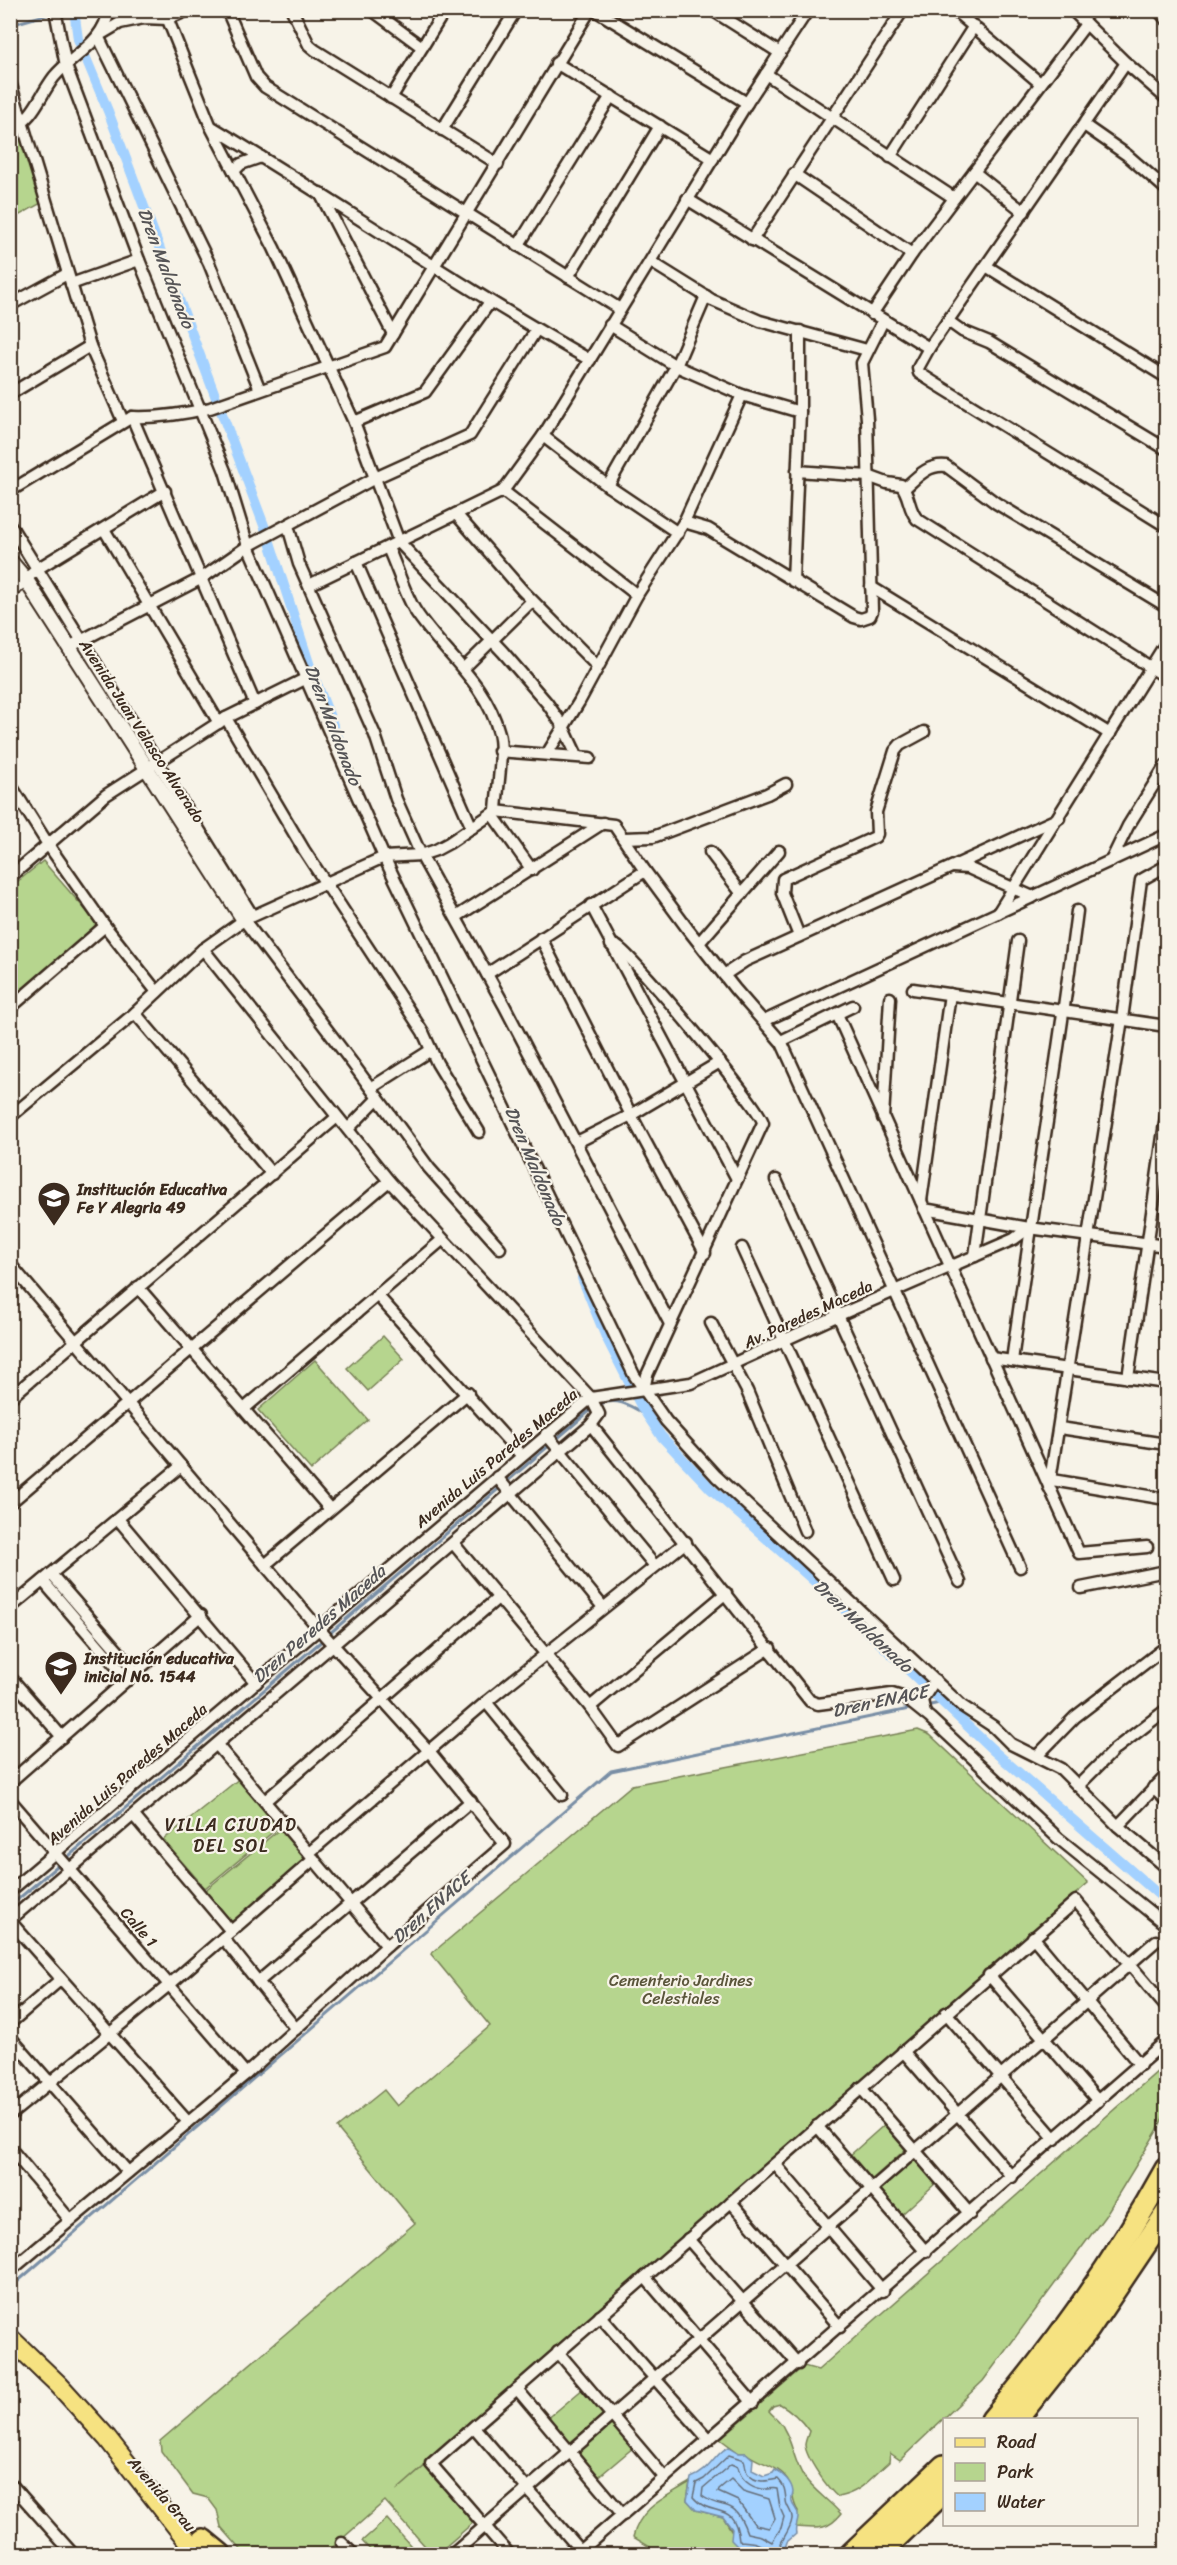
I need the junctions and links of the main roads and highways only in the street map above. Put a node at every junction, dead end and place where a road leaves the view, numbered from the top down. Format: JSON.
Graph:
{"nodes":[{"id":1,"x":1167,"y":2169,"type":"edge"},
{"id":2,"x":1167,"y":2214,"type":"edge"},
{"id":3,"x":10,"y":2338,"type":"edge"},
{"id":4,"x":994,"y":2418,"type":"edge"},
{"id":5,"x":1018,"y":2418,"type":"edge"},
{"id":6,"x":943,"y":2468,"type":"edge"},
{"id":7,"x":943,"y":2494,"type":"edge"},
{"id":8,"x":197,"y":2550,"type":"edge"},
{"id":9,"x":220,"y":2554,"type":"edge"},
{"id":10,"x":851,"y":2554,"type":"edge"},
{"id":11,"x":879,"y":2554,"type":"edge"}],
"edges":[{"from":1,"to":4,"type":"highway"},
{"from":2,"to":5,"type":"highway"},
{"from":3,"to":8,"type":"main road","name":"Avenida Grau"},
{"from":6,"to":10,"type":"highway"},
{"from":7,"to":11,"type":"highway"},
{"from":8,"to":9,"type":"highway"}]}
